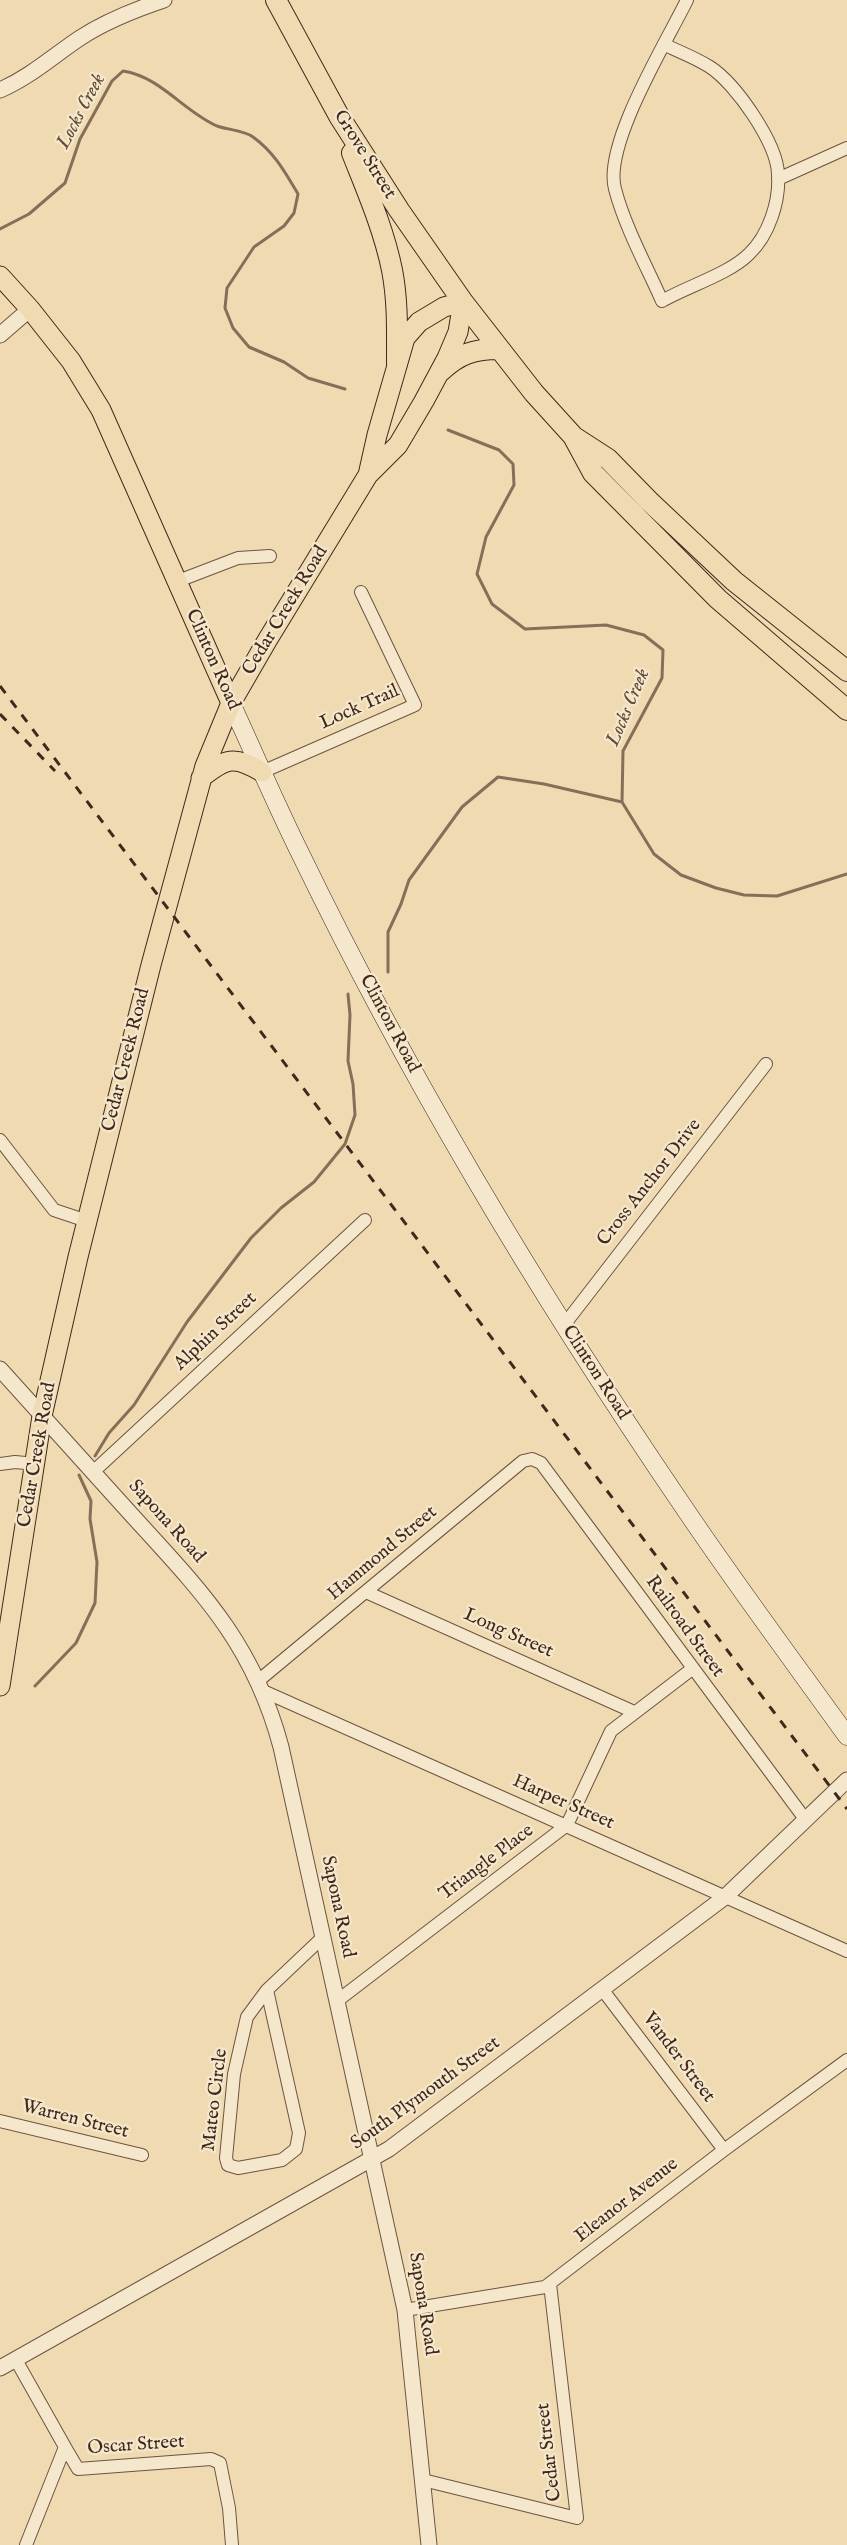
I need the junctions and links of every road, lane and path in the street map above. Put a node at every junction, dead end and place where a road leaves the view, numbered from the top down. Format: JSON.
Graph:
{"nodes":[{"id":1,"x":164,"y":0,"type":"edge"},
{"id":2,"x":687,"y":0,"type":"edge"},
{"id":3,"x":283,"y":6,"type":"edge"},
{"id":4,"x":665,"y":45,"type":"junction"},
{"id":5,"x":0,"y":90,"type":"edge"},
{"id":6,"x":339,"y":116,"type":"junction"},
{"id":7,"x":847,"y":148,"type":"edge"},
{"id":8,"x":778,"y":179,"type":"junction"},
{"id":9,"x":0,"y":276,"type":"edge"},
{"id":10,"x":463,"y":302,"type":"junction"},
{"id":11,"x":30,"y":309,"type":"junction"},
{"id":12,"x":0,"y":335,"type":"edge"},
{"id":13,"x":499,"y":349,"type":"junction"},
{"id":14,"x":396,"y":363,"type":"junction"},
{"id":15,"x":441,"y":371,"type":"junction"},
{"id":16,"x":573,"y":436,"type":"junction"},
{"id":17,"x":368,"y":475,"type":"junction"},
{"id":18,"x":270,"y":556,"type":"dead end"},
{"id":19,"x":178,"y":581,"type":"junction"},
{"id":20,"x":361,"y":592,"type":"dead end"},
{"id":21,"x":847,"y":671,"type":"edge"},
{"id":22,"x":231,"y":703,"type":"junction"},
{"id":23,"x":847,"y":710,"type":"edge"},
{"id":24,"x":262,"y":772,"type":"junction"},
{"id":25,"x":201,"y":778,"type":"junction"},
{"id":26,"x":766,"y":1064,"type":"dead end"},
{"id":27,"x":0,"y":1140,"type":"edge"},
{"id":28,"x":365,"y":1220,"type":"dead end"},
{"id":29,"x":87,"y":1222,"type":"junction"},
{"id":30,"x":564,"y":1325,"type":"junction"},
{"id":31,"x":0,"y":1369,"type":"edge"},
{"id":32,"x":42,"y":1416,"type":"junction"},
{"id":33,"x":532,"y":1459,"type":"joint"},
{"id":34,"x":0,"y":1464,"type":"edge"},
{"id":35,"x":36,"y":1464,"type":"junction"},
{"id":36,"x":93,"y":1472,"type":"junction"},
{"id":37,"x":366,"y":1592,"type":"junction"},
{"id":38,"x":692,"y":1669,"type":"junction"},
{"id":39,"x":0,"y":1686,"type":"edge"},
{"id":40,"x":261,"y":1686,"type":"junction"},
{"id":41,"x":634,"y":1712,"type":"junction"},
{"id":42,"x":847,"y":1736,"type":"edge"},
{"id":43,"x":847,"y":1780,"type":"edge"},
{"id":44,"x":805,"y":1819,"type":"junction"},
{"id":45,"x":567,"y":1825,"type":"junction"},
{"id":46,"x":725,"y":1897,"type":"junction"},
{"id":47,"x":323,"y":1937,"type":"junction"},
{"id":48,"x":847,"y":1951,"type":"edge"},
{"id":49,"x":602,"y":1988,"type":"junction"},
{"id":50,"x":267,"y":1990,"type":"junction"},
{"id":51,"x":338,"y":2001,"type":"junction"},
{"id":52,"x":847,"y":2060,"type":"edge"},
{"id":53,"x":0,"y":2121,"type":"edge"},
{"id":54,"x":724,"y":2150,"type":"junction"},
{"id":55,"x":142,"y":2155,"type":"dead end"},
{"id":56,"x":372,"y":2159,"type":"junction"},
{"id":57,"x":550,"y":2284,"type":"junction"},
{"id":58,"x":405,"y":2310,"type":"junction"},
{"id":59,"x":16,"y":2360,"type":"junction"},
{"id":60,"x":0,"y":2368,"type":"edge"},
{"id":61,"x":65,"y":2447,"type":"junction"},
{"id":62,"x":423,"y":2480,"type":"junction"},
{"id":63,"x":26,"y":2545,"type":"edge"},
{"id":64,"x":232,"y":2545,"type":"edge"},
{"id":65,"x":429,"y":2545,"type":"edge"}],
"edges":[{"from":1,"to":5,"type":"street"},
{"from":2,"to":4,"type":"street"},
{"from":3,"to":6,"type":"highway","name":"Grove Street"},
{"from":4,"to":8,"type":"street"},
{"from":4,"to":8,"type":"street"},
{"from":6,"to":10,"type":"highway","name":"Grove Street"},
{"from":6,"to":14,"type":"highway"},
{"from":7,"to":8,"type":"street"},
{"from":9,"to":11,"type":"main road","name":"Clinton Road"},
{"from":10,"to":13,"type":"highway","name":"Grove Street"},
{"from":10,"to":14,"type":"main road","name":"Cedar Creek Road"},
{"from":10,"to":15,"type":"main road","name":"Cedar Creek Road"},
{"from":11,"to":12,"type":"street"},
{"from":11,"to":19,"type":"main road","name":"Clinton Road"},
{"from":13,"to":15,"type":"highway"},
{"from":13,"to":16,"type":"highway","name":"Grove Street"},
{"from":14,"to":17,"type":"main road","name":"Cedar Creek Road"},
{"from":15,"to":17,"type":"main road","name":"Cedar Creek Road"},
{"from":16,"to":21,"type":"highway"},
{"from":16,"to":23,"type":"highway"},
{"from":17,"to":22,"type":"main road","name":"Cedar Creek Road"},
{"from":18,"to":19,"type":"street"},
{"from":19,"to":22,"type":"main road","name":"Clinton Road"},
{"from":20,"to":24,"type":"street","name":"Lock Trail"},
{"from":22,"to":24,"type":"main road","name":"Clinton Road"},
{"from":22,"to":25,"type":"main road","name":"Cedar Creek Road"},
{"from":24,"to":25,"type":"main road"},
{"from":24,"to":30,"type":"main road","name":"Clinton Road"},
{"from":25,"to":29,"type":"main road","name":"Cedar Creek Road"},
{"from":26,"to":30,"type":"street","name":"Cross Anchor Drive"},
{"from":27,"to":29,"type":"street"},
{"from":28,"to":36,"type":"street","name":"Alphin Street"},
{"from":29,"to":32,"type":"main road","name":"Cedar Creek Road"},
{"from":30,"to":42,"type":"main road","name":"Clinton Road"},
{"from":31,"to":32,"type":"street","name":"Sapona Road"},
{"from":32,"to":35,"type":"main road","name":"Cedar Creek Road"},
{"from":32,"to":36,"type":"street","name":"Sapona Road"},
{"from":33,"to":37,"type":"street","name":"Hammond Street"},
{"from":33,"to":38,"type":"street","name":"Railroad Street"},
{"from":34,"to":35,"type":"street"},
{"from":35,"to":39,"type":"main road","name":"Cedar Creek Road"},
{"from":36,"to":40,"type":"street","name":"Sapona Road"},
{"from":37,"to":40,"type":"street","name":"Hammond Street"},
{"from":37,"to":41,"type":"street","name":"Long Street"},
{"from":38,"to":41,"type":"street","name":"Triangle Place"},
{"from":38,"to":44,"type":"street","name":"Railroad Street"},
{"from":40,"to":45,"type":"street","name":"Harper Street"},
{"from":40,"to":47,"type":"street","name":"Sapona Road"},
{"from":41,"to":45,"type":"street","name":"Triangle Place"},
{"from":43,"to":44,"type":"street","name":"South Plymouth Street"},
{"from":44,"to":46,"type":"street","name":"South Plymouth Street"},
{"from":45,"to":46,"type":"street","name":"Harper Street"},
{"from":45,"to":51,"type":"street","name":"Triangle Place"},
{"from":46,"to":48,"type":"street","name":"Harper Street"},
{"from":46,"to":49,"type":"street","name":"South Plymouth Street"},
{"from":47,"to":50,"type":"street","name":"Mateo Circle"},
{"from":47,"to":51,"type":"street","name":"Sapona Road"},
{"from":49,"to":54,"type":"street","name":"Vander Street"},
{"from":49,"to":56,"type":"street","name":"South Plymouth Street"},
{"from":50,"to":50,"type":"street","name":"Mateo Circle"},
{"from":51,"to":56,"type":"street","name":"Sapona Road"},
{"from":52,"to":54,"type":"street","name":"Eleanor Avenue"},
{"from":53,"to":55,"type":"street","name":"Warren Street"},
{"from":54,"to":57,"type":"street","name":"Eleanor Avenue"},
{"from":56,"to":58,"type":"street","name":"Sapona Road"},
{"from":56,"to":59,"type":"street","name":"South Plymouth Street"},
{"from":57,"to":58,"type":"street","name":"Eleanor Avenue"},
{"from":57,"to":62,"type":"street","name":"Cedar Street"},
{"from":58,"to":62,"type":"street","name":"Sapona Road"},
{"from":59,"to":60,"type":"street","name":"South Plymouth Street"},
{"from":59,"to":61,"type":"street"},
{"from":61,"to":63,"type":"street"},
{"from":61,"to":64,"type":"street","name":"Oscar Street"},
{"from":62,"to":65,"type":"street","name":"Sapona Road"}]}
